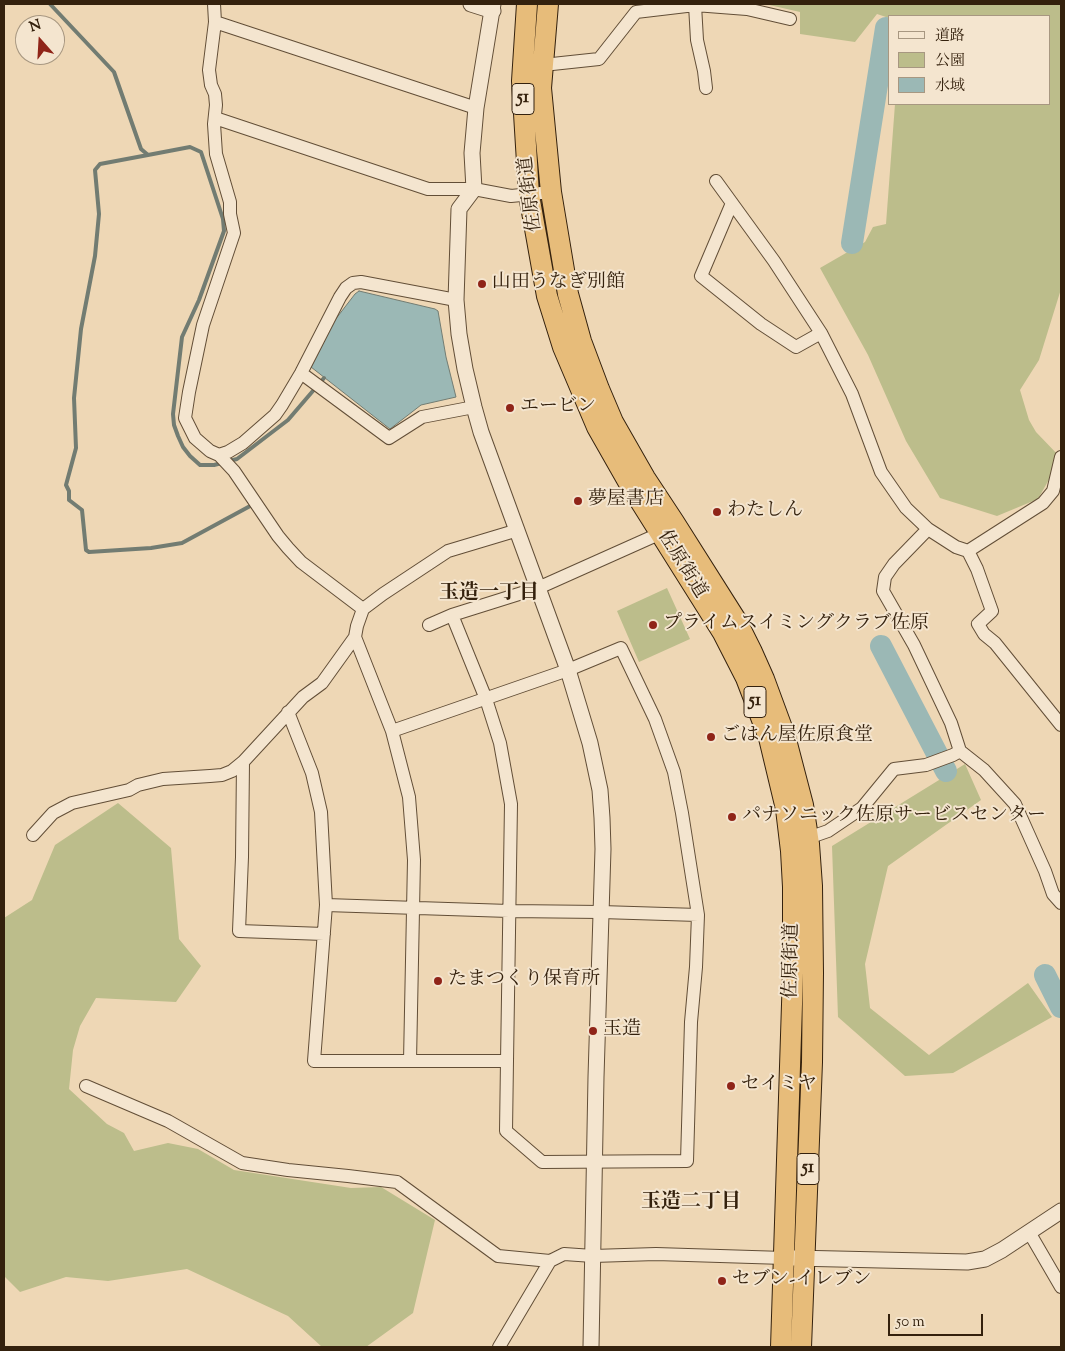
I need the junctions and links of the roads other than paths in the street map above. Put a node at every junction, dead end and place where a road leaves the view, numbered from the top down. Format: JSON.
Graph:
{"nodes":[{"id":1,"x":214,"y":4,"type":"edge"},
{"id":2,"x":471,"y":4,"type":"edge"},
{"id":3,"x":527,"y":4,"type":"edge"},
{"id":4,"x":548,"y":4,"type":"edge"},
{"id":5,"x":695,"y":5,"type":"edge"},
{"id":6,"x":493,"y":7,"type":"edge"},
{"id":7,"x":790,"y":19,"type":"dead end"},
{"id":8,"x":215,"y":22,"type":"junction"},
{"id":9,"x":543,"y":65,"type":"junction"},
{"id":10,"x":706,"y":88,"type":"dead end"},
{"id":11,"x":476,"y":108,"type":"junction"},
{"id":12,"x":215,"y":118,"type":"junction"},
{"id":13,"x":716,"y":181,"type":"dead end"},
{"id":14,"x":474,"y":189,"type":"junction"},
{"id":15,"x":551,"y":192,"type":"junction"},
{"id":16,"x":529,"y":195,"type":"junction"},
{"id":17,"x":732,"y":203,"type":"junction"},
{"id":18,"x":456,"y":300,"type":"junction"},
{"id":19,"x":821,"y":333,"type":"junction"},
{"id":20,"x":301,"y":373,"type":"junction"},
{"id":21,"x":474,"y":407,"type":"junction"},
{"id":22,"x":219,"y":455,"type":"junction"},
{"id":23,"x":1061,"y":457,"type":"edge"},
{"id":24,"x":928,"y":529,"type":"junction"},
{"id":25,"x":518,"y":530,"type":"junction"},
{"id":26,"x":661,"y":533,"type":"junction"},
{"id":27,"x":968,"y":551,"type":"junction"},
{"id":28,"x":538,"y":588,"type":"junction"},
{"id":29,"x":363,"y":609,"type":"junction"},
{"id":30,"x":452,"y":615,"type":"junction"},
{"id":31,"x":429,"y":625,"type":"dead end"},
{"id":32,"x":355,"y":637,"type":"junction"},
{"id":33,"x":568,"y":670,"type":"junction"},
{"id":34,"x":486,"y":699,"type":"junction"},
{"id":35,"x":288,"y":712,"type":"junction"},
{"id":36,"x":1061,"y":725,"type":"edge"},
{"id":37,"x":392,"y":731,"type":"junction"},
{"id":38,"x":956,"y":753,"type":"junction"},
{"id":39,"x":242,"y":762,"type":"junction"},
{"id":40,"x":33,"y":835,"type":"dead end"},
{"id":41,"x":808,"y":838,"type":"junction"},
{"id":42,"x":1061,"y":903,"type":"edge"},
{"id":43,"x":326,"y":905,"type":"junction"},
{"id":44,"x":414,"y":908,"type":"junction"},
{"id":45,"x":509,"y":911,"type":"junction"},
{"id":46,"x":601,"y":912,"type":"junction"},
{"id":47,"x":698,"y":915,"type":"junction"},
{"id":48,"x":324,"y":934,"type":"junction"},
{"id":49,"x":410,"y":1061,"type":"junction"},
{"id":50,"x":507,"y":1061,"type":"junction"},
{"id":51,"x":86,"y":1086,"type":"dead end"},
{"id":52,"x":595,"y":1162,"type":"junction"},
{"id":53,"x":1061,"y":1211,"type":"edge"},
{"id":54,"x":1030,"y":1232,"type":"junction"},
{"id":55,"x":593,"y":1256,"type":"junction"},
{"id":56,"x":784,"y":1258,"type":"junction"},
{"id":57,"x":805,"y":1258,"type":"junction"},
{"id":58,"x":550,"y":1261,"type":"junction"},
{"id":59,"x":1061,"y":1286,"type":"edge"},
{"id":60,"x":499,"y":1347,"type":"edge"},
{"id":61,"x":591,"y":1347,"type":"edge"},
{"id":62,"x":781,"y":1347,"type":"edge"},
{"id":63,"x":801,"y":1347,"type":"edge"}],
"edges":[{"from":1,"to":8,"type":"street"},
{"from":2,"to":6,"type":"street"},
{"from":3,"to":16,"type":"highway","name":"佐原街道","number":"51"},
{"from":4,"to":9,"type":"highway","name":"佐原街道","number":"51"},
{"from":5,"to":7,"type":"street"},
{"from":5,"to":9,"type":"street"},
{"from":5,"to":10,"type":"street"},
{"from":6,"to":11,"type":"street"},
{"from":8,"to":11,"type":"street"},
{"from":8,"to":12,"type":"street"},
{"from":9,"to":15,"type":"highway","name":"佐原街道","number":"51"},
{"from":11,"to":14,"type":"street"},
{"from":12,"to":14,"type":"street"},
{"from":12,"to":22,"type":"street"},
{"from":13,"to":17,"type":"street"},
{"from":14,"to":16,"type":"street"},
{"from":14,"to":18,"type":"street"},
{"from":15,"to":16,"type":"street"},
{"from":15,"to":41,"type":"highway","name":"佐原街道","number":"51"},
{"from":16,"to":26,"type":"highway","name":"佐原街道","number":"51"},
{"from":17,"to":19,"type":"street"},
{"from":17,"to":19,"type":"street"},
{"from":18,"to":20,"type":"street"},
{"from":18,"to":21,"type":"street"},
{"from":19,"to":24,"type":"street"},
{"from":20,"to":21,"type":"street"},
{"from":20,"to":22,"type":"street"},
{"from":21,"to":25,"type":"street"},
{"from":22,"to":29,"type":"street"},
{"from":23,"to":27,"type":"street"},
{"from":24,"to":27,"type":"street"},
{"from":24,"to":38,"type":"street"},
{"from":25,"to":28,"type":"street"},
{"from":25,"to":29,"type":"street"},
{"from":26,"to":28,"type":"street"},
{"from":26,"to":56,"type":"highway","name":"佐原街道","number":"51"},
{"from":27,"to":36,"type":"street"},
{"from":28,"to":30,"type":"street"},
{"from":28,"to":33,"type":"street"},
{"from":29,"to":32,"type":"street"},
{"from":30,"to":31,"type":"street"},
{"from":30,"to":34,"type":"street"},
{"from":32,"to":35,"type":"street"},
{"from":32,"to":37,"type":"street"},
{"from":33,"to":34,"type":"street"},
{"from":33,"to":46,"type":"street"},
{"from":33,"to":47,"type":"street"},
{"from":34,"to":37,"type":"street"},
{"from":34,"to":45,"type":"street"},
{"from":35,"to":39,"type":"street"},
{"from":35,"to":43,"type":"street"},
{"from":37,"to":44,"type":"street"},
{"from":38,"to":41,"type":"street"},
{"from":38,"to":42,"type":"street"},
{"from":39,"to":40,"type":"street"},
{"from":39,"to":48,"type":"street"},
{"from":41,"to":57,"type":"highway","name":"佐原街道","number":"51"},
{"from":43,"to":44,"type":"street"},
{"from":43,"to":48,"type":"street"},
{"from":44,"to":45,"type":"street"},
{"from":44,"to":49,"type":"street"},
{"from":45,"to":46,"type":"street"},
{"from":45,"to":50,"type":"street"},
{"from":46,"to":47,"type":"street"},
{"from":46,"to":52,"type":"street"},
{"from":47,"to":52,"type":"street"},
{"from":48,"to":49,"type":"street"},
{"from":49,"to":50,"type":"street"},
{"from":50,"to":52,"type":"street"},
{"from":51,"to":58,"type":"street"},
{"from":52,"to":55,"type":"street"},
{"from":53,"to":54,"type":"street"},
{"from":54,"to":57,"type":"street"},
{"from":54,"to":59,"type":"street"},
{"from":55,"to":56,"type":"street"},
{"from":55,"to":58,"type":"street"},
{"from":55,"to":61,"type":"street"},
{"from":56,"to":57,"type":"street"},
{"from":56,"to":62,"type":"highway","name":"佐原街道","number":"51"},
{"from":57,"to":63,"type":"highway","name":"佐原街道","number":"51"},
{"from":58,"to":60,"type":"street"}]}
